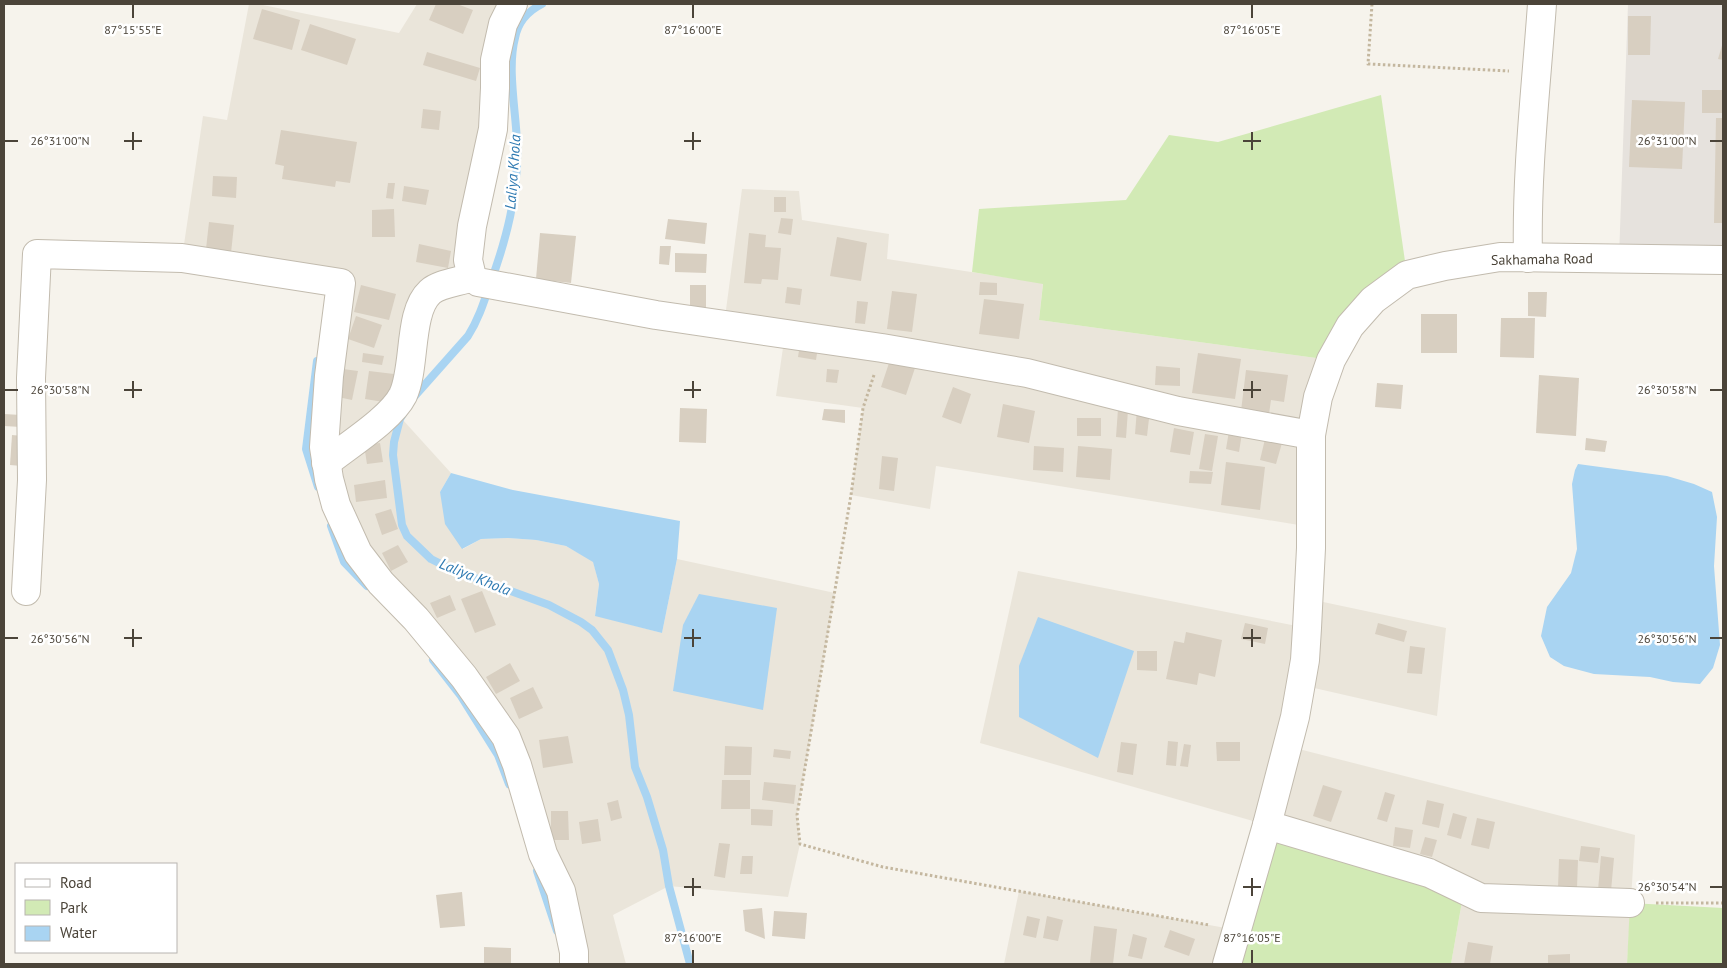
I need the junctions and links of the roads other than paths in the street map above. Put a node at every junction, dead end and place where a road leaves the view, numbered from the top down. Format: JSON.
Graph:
{"nodes":[{"id":1,"x":514,"y":4,"type":"edge"},
{"id":2,"x":1542,"y":4,"type":"edge"},
{"id":3,"x":1528,"y":258,"type":"junction"},
{"id":4,"x":1723,"y":260,"type":"edge"},
{"id":5,"x":482,"y":282,"type":"junction"},
{"id":6,"x":1311,"y":435,"type":"junction"},
{"id":7,"x":326,"y":463,"type":"junction"},
{"id":8,"x":26,"y":592,"type":"dead end"},
{"id":9,"x":1267,"y":825,"type":"junction"},
{"id":10,"x":1630,"y":903,"type":"road end"},
{"id":11,"x":574,"y":964,"type":"edge"},
{"id":12,"x":1227,"y":964,"type":"edge"}],
"edges":[{"from":1,"to":5,"type":"street"},
{"from":2,"to":3,"type":"street"},
{"from":3,"to":4,"type":"street","name":"Sakhamaha Road"},
{"from":3,"to":6,"type":"street","name":"Sakhamaha Road"},
{"from":5,"to":6,"type":"street"},
{"from":5,"to":7,"type":"street"},
{"from":6,"to":9,"type":"street","name":"Sakhamaha Road"},
{"from":7,"to":8,"type":"street"},
{"from":7,"to":11,"type":"street"},
{"from":9,"to":10,"type":"street"},
{"from":9,"to":12,"type":"street","name":"Sakhamaha Road"}]}
